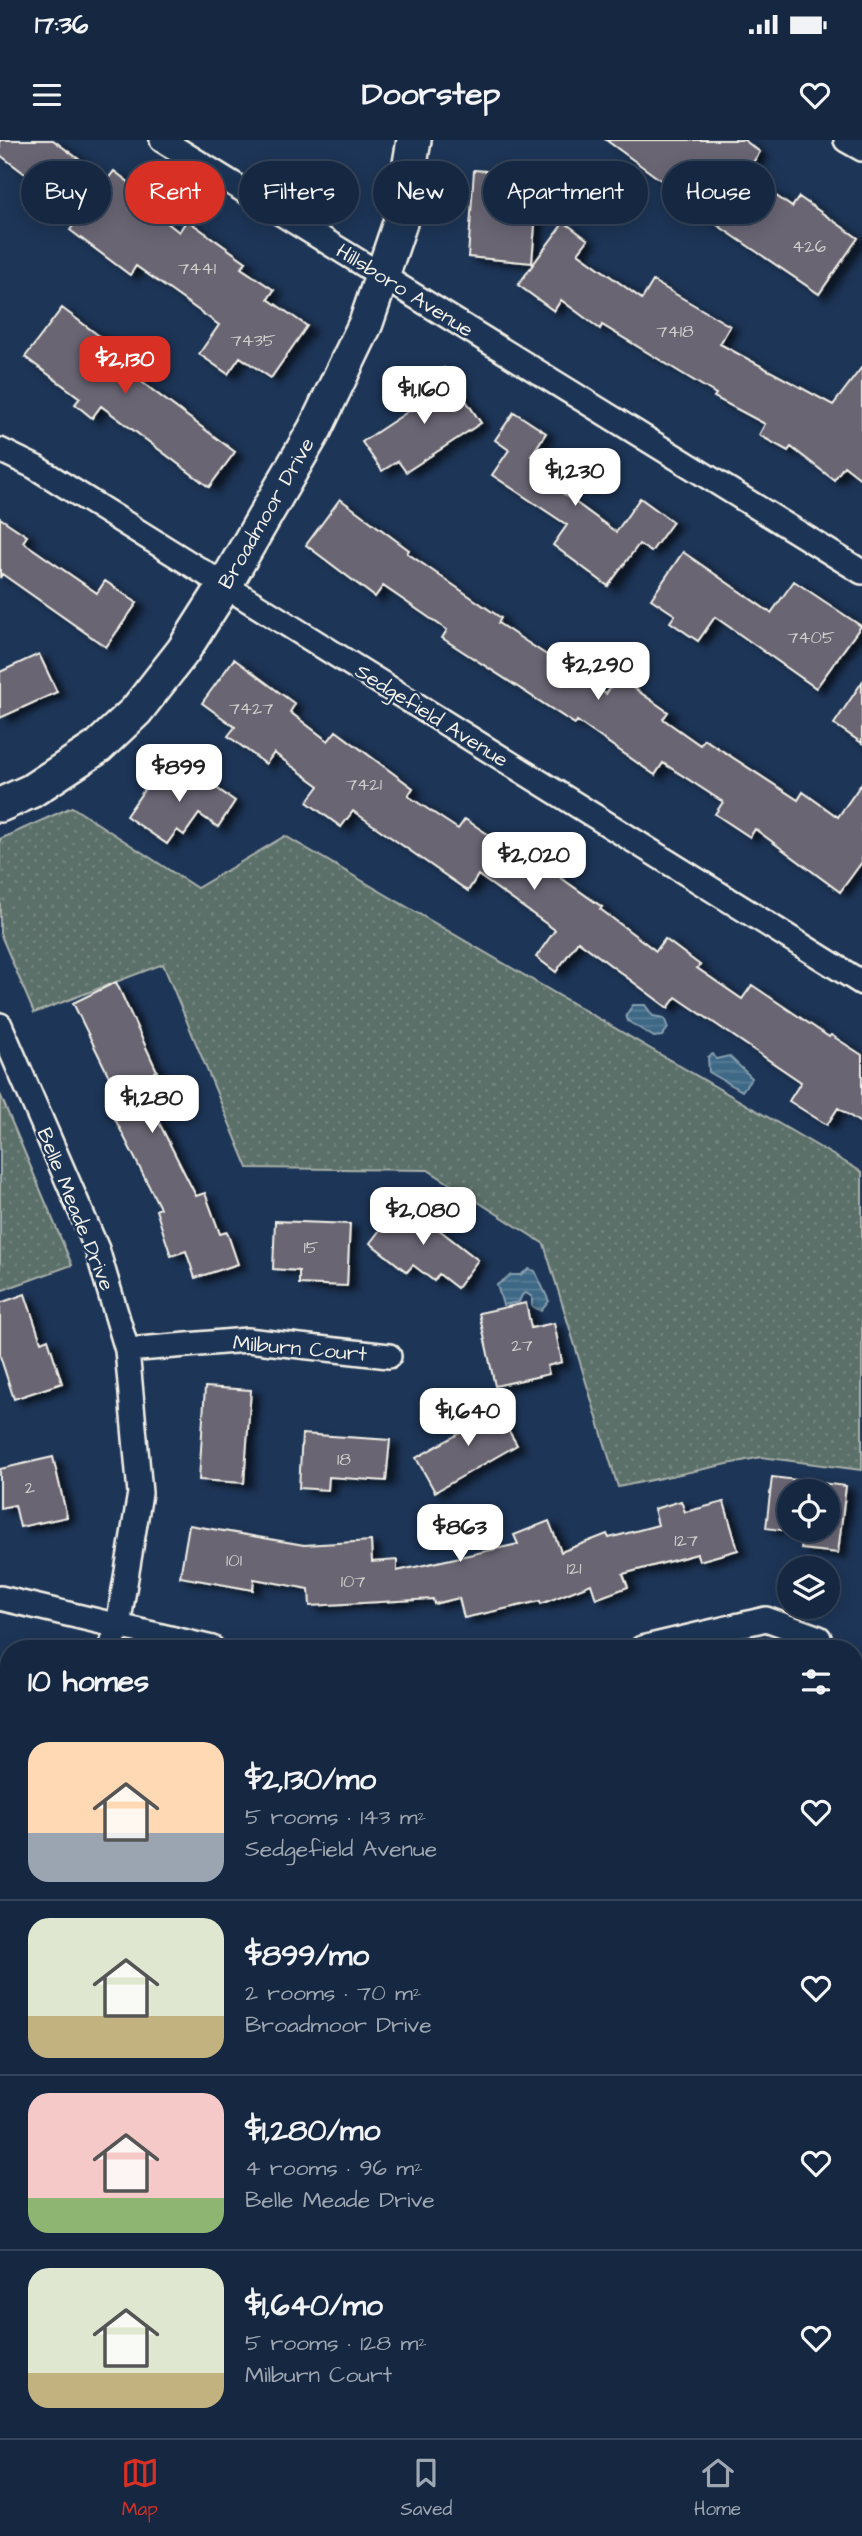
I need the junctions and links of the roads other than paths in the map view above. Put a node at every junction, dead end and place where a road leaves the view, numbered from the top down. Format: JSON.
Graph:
{"nodes":[{"id":1,"x":162,"y":140,"type":"edge"},
{"id":2,"x":414,"y":140,"type":"edge"},
{"id":3,"x":846,"y":140,"type":"edge"},
{"id":4,"x":862,"y":149,"type":"edge"},
{"id":5,"x":383,"y":276,"type":"junction"},
{"id":6,"x":0,"y":450,"type":"edge"},
{"id":7,"x":862,"y":572,"type":"edge"},
{"id":8,"x":225,"y":586,"type":"junction"},
{"id":9,"x":0,"y":805,"type":"edge"},
{"id":10,"x":862,"y":983,"type":"edge"},
{"id":11,"x":0,"y":1025,"type":"edge"},
{"id":12,"x":127,"y":1350,"type":"junction"},
{"id":13,"x":389,"y":1356,"type":"dead end"},
{"id":14,"x":0,"y":1598,"type":"edge"},
{"id":15,"x":118,"y":1626,"type":"junction"},
{"id":16,"x":819,"y":1638,"type":"dead end"},
{"id":17,"x":114,"y":1640,"type":"edge"},
{"id":18,"x":178,"y":1640,"type":"edge"},
{"id":19,"x":676,"y":1640,"type":"edge"}],
"edges":[{"from":1,"to":5,"type":"street","name":"Hillsboro Avenue"},
{"from":2,"to":5,"type":"street","name":"Broadmoor Drive"},
{"from":3,"to":4,"type":"street"},
{"from":5,"to":7,"type":"street","name":"Hillsboro Avenue"},
{"from":5,"to":8,"type":"street","name":"Broadmoor Drive"},
{"from":6,"to":8,"type":"street","name":"Sedgefield Avenue"},
{"from":8,"to":9,"type":"street","name":"Broadmoor Drive"},
{"from":8,"to":10,"type":"street","name":"Sedgefield Avenue"},
{"from":11,"to":12,"type":"street","name":"Belle Meade Drive"},
{"from":12,"to":13,"type":"street","name":"Milburn Court"},
{"from":12,"to":15,"type":"street","name":"Belle Meade Drive"},
{"from":14,"to":15,"type":"street"},
{"from":15,"to":17,"type":"street","name":"Belle Meade Drive"},
{"from":15,"to":18,"type":"street"},
{"from":16,"to":19,"type":"street"}]}
